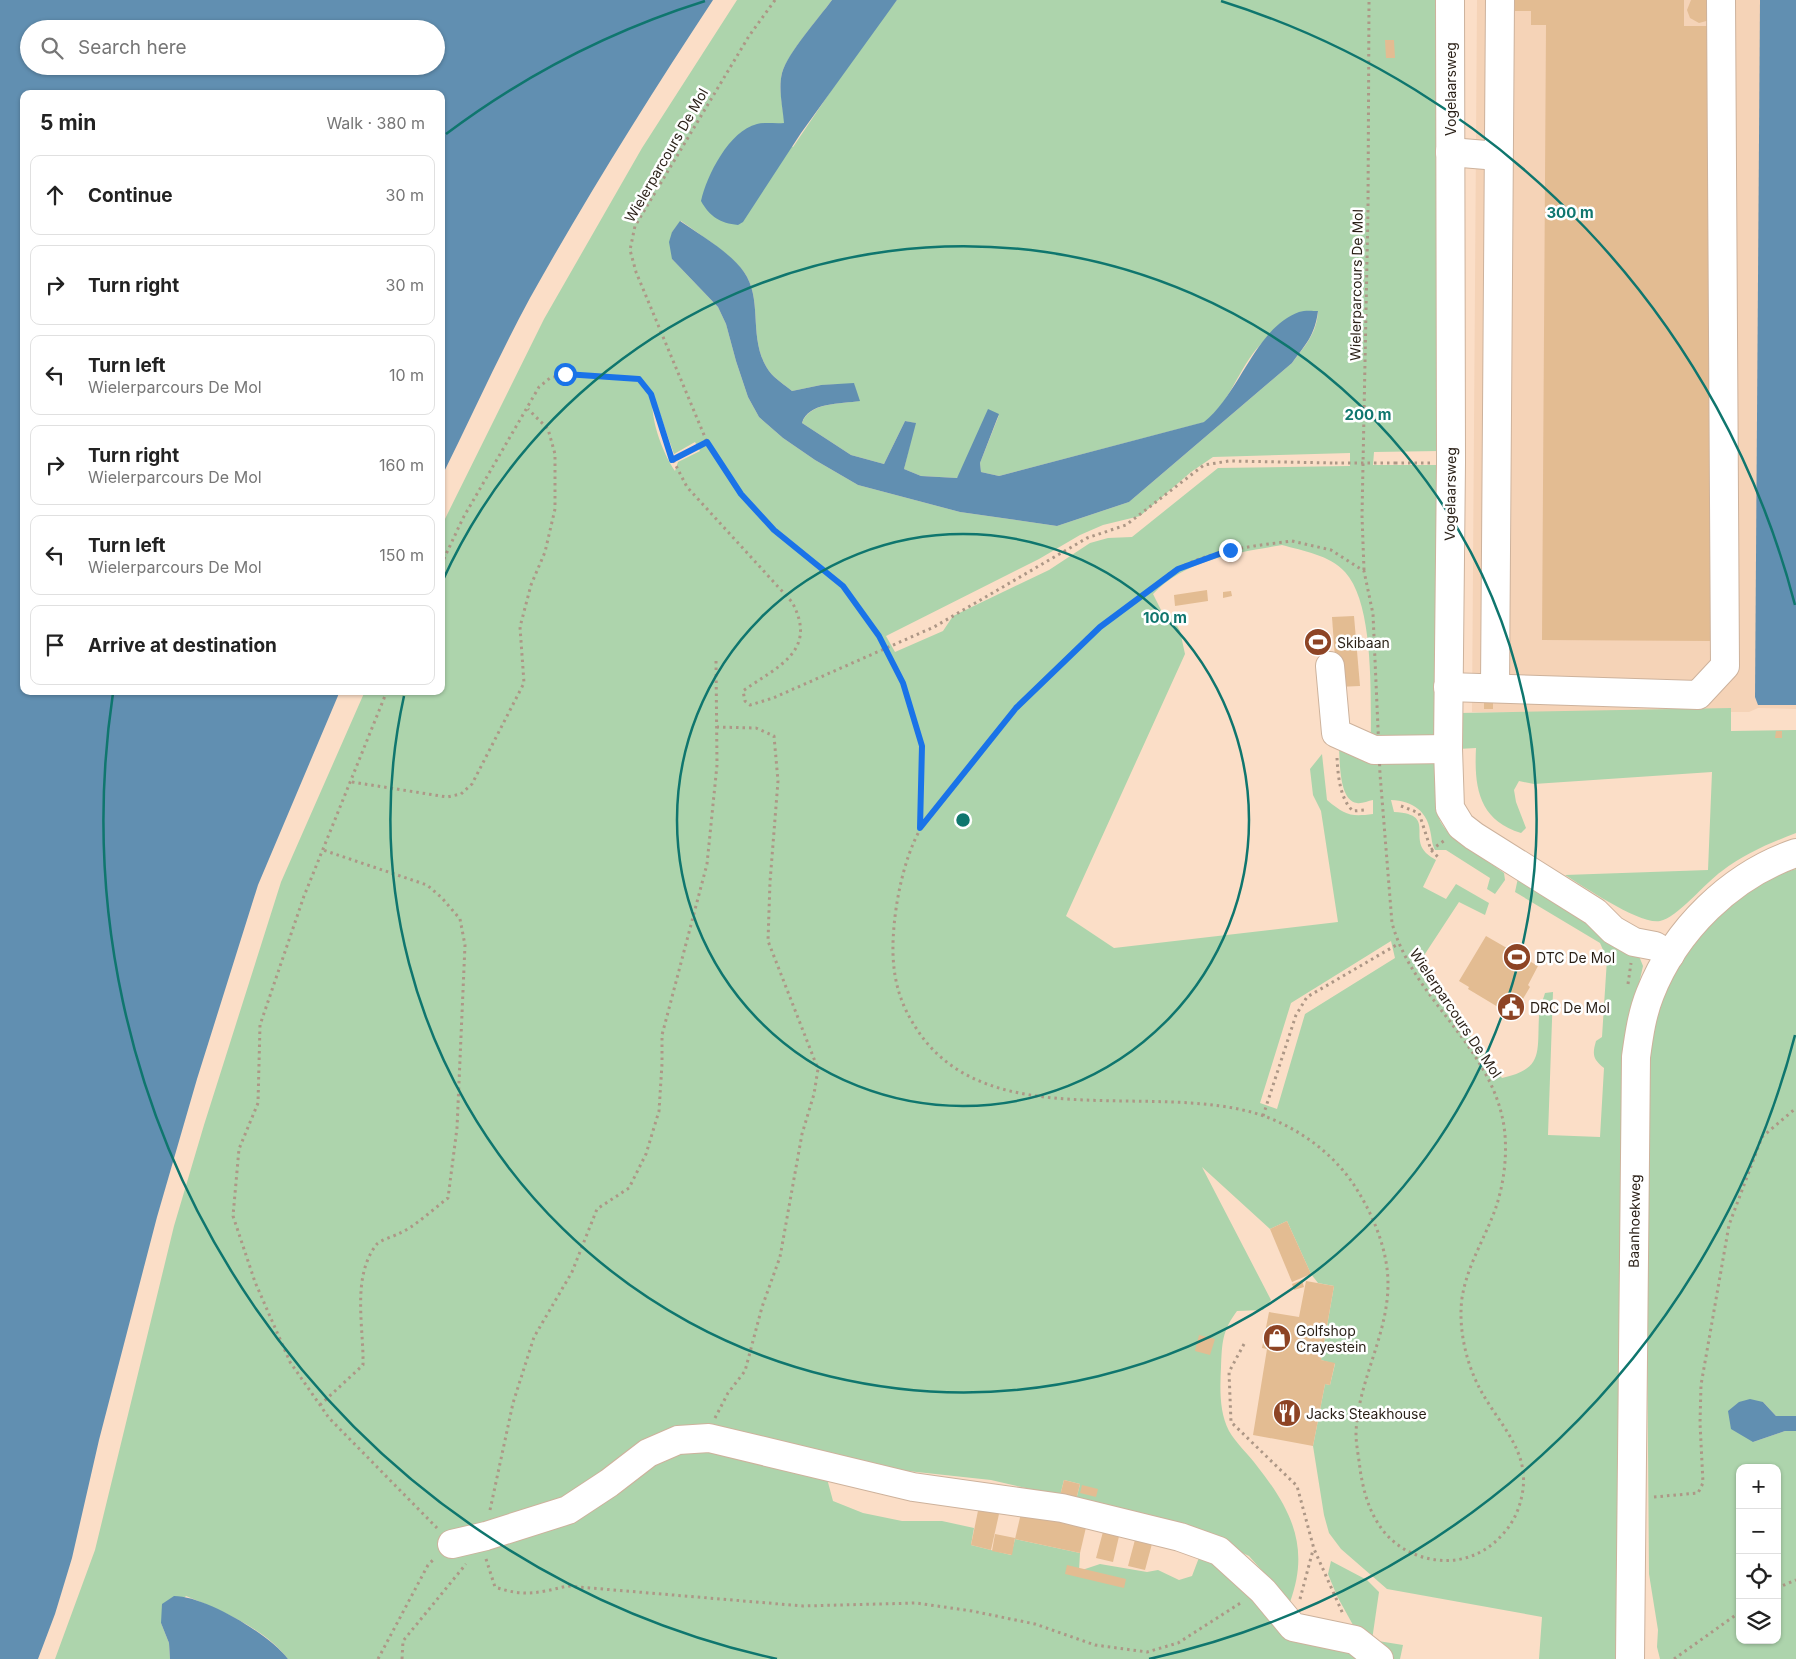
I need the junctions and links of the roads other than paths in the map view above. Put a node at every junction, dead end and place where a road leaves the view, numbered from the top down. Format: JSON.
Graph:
{"nodes":[{"id":1,"x":1450,"y":0,"type":"edge"},
{"id":2,"x":1500,"y":0,"type":"edge"},
{"id":3,"x":1721,"y":0,"type":"edge"},
{"id":4,"x":1450,"y":152,"type":"junction"},
{"id":5,"x":1498,"y":156,"type":"junction"},
{"id":6,"x":1330,"y":666,"type":"dead end"},
{"id":7,"x":1448,"y":687,"type":"junction"},
{"id":8,"x":1495,"y":688,"type":"junction"},
{"id":9,"x":1448,"y":749,"type":"junction"},
{"id":10,"x":1796,"y":853,"type":"edge"},
{"id":11,"x":1662,"y":951,"type":"junction"},
{"id":12,"x":452,"y":1544,"type":"road end"},
{"id":13,"x":1379,"y":1659,"type":"edge"},
{"id":14,"x":1630,"y":1659,"type":"edge"}],
"edges":[{"from":1,"to":4,"type":"street","name":"Vogelaarsweg"},
{"from":2,"to":5,"type":"street"},
{"from":3,"to":8,"type":"street"},
{"from":4,"to":5,"type":"street"},
{"from":4,"to":7,"type":"street","name":"Vogelaarsweg"},
{"from":5,"to":8,"type":"street"},
{"from":6,"to":9,"type":"street"},
{"from":7,"to":8,"type":"street"},
{"from":7,"to":9,"type":"street","name":"Vogelaarsweg"},
{"from":9,"to":11,"type":"street","name":"Vogelaarsweg"},
{"from":10,"to":11,"type":"street","name":"Baanhoekweg"},
{"from":11,"to":14,"type":"street","name":"Baanhoekweg"},
{"from":12,"to":13,"type":"street"}]}
